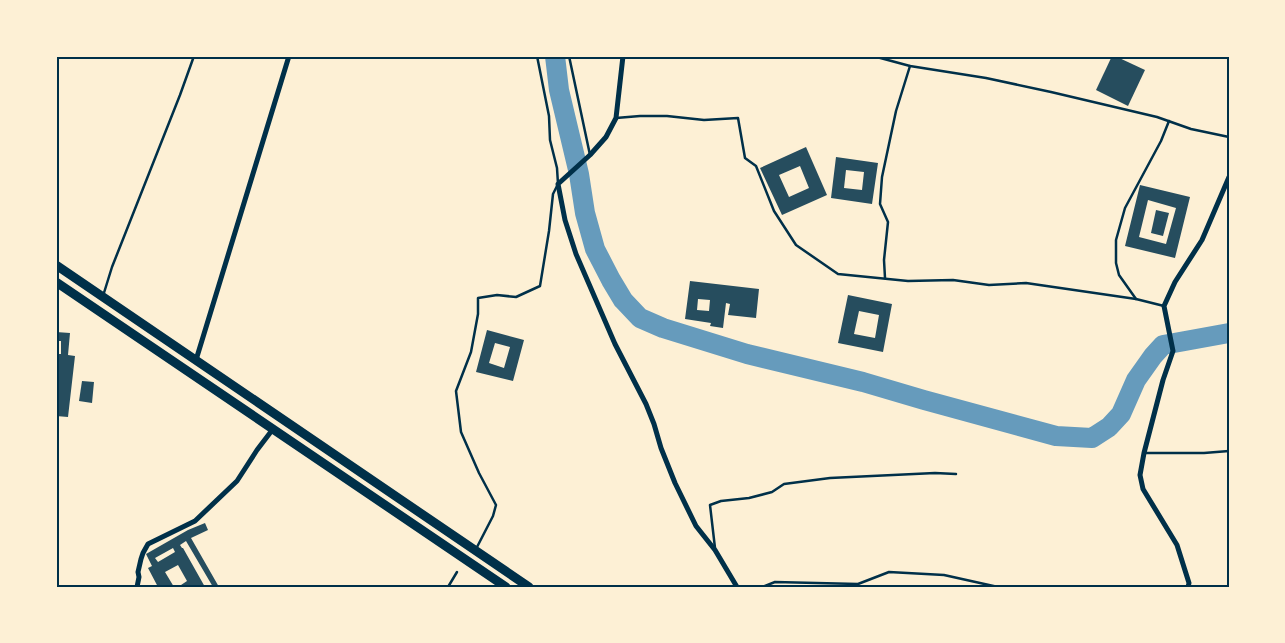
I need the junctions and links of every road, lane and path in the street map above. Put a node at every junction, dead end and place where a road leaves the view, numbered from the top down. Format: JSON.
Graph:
{"nodes":[{"id":1,"x":194,"y":56,"type":"edge"},
{"id":2,"x":289,"y":56,"type":"edge"},
{"id":3,"x":537,"y":56,"type":"edge"},
{"id":4,"x":569,"y":56,"type":"edge"},
{"id":5,"x":623,"y":56,"type":"edge"},
{"id":6,"x":873,"y":56,"type":"edge"},
{"id":7,"x":910,"y":66,"type":"junction"},
{"id":8,"x":616,"y":118,"type":"junction"},
{"id":9,"x":1169,"y":121,"type":"junction"},
{"id":10,"x":1229,"y":137,"type":"edge"},
{"id":11,"x":590,"y":155,"type":"junction"},
{"id":12,"x":1229,"y":177,"type":"edge"},
{"id":13,"x":558,"y":184,"type":"junction"},
{"id":14,"x":56,"y":265,"type":"edge"},
{"id":15,"x":886,"y":278,"type":"junction"},
{"id":16,"x":56,"y":282,"type":"edge"},
{"id":17,"x":103,"y":297,"type":"junction"},
{"id":18,"x":1136,"y":299,"type":"junction"},
{"id":19,"x":1164,"y":306,"type":"junction"},
{"id":20,"x":196,"y":360,"type":"junction"},
{"id":21,"x":273,"y":430,"type":"junction"},
{"id":22,"x":1229,"y":451,"type":"edge"},
{"id":23,"x":1144,"y":453,"type":"junction"},
{"id":24,"x":956,"y":474,"type":"dead end"},
{"id":25,"x":475,"y":550,"type":"junction"},
{"id":26,"x":715,"y":550,"type":"junction"},
{"id":27,"x":457,"y":572,"type":"dead end"},
{"id":28,"x":137,"y":587,"type":"edge"},
{"id":29,"x":448,"y":587,"type":"edge"},
{"id":30,"x":506,"y":587,"type":"edge"},
{"id":31,"x":530,"y":587,"type":"edge"},
{"id":32,"x":737,"y":587,"type":"edge"},
{"id":33,"x":762,"y":587,"type":"edge"},
{"id":34,"x":998,"y":587,"type":"edge"},
{"id":35,"x":1188,"y":587,"type":"edge"}],
"edges":[{"from":1,"to":17,"type":"lane"},
{"from":2,"to":20,"type":"street"},
{"from":3,"to":13,"type":"lane"},
{"from":4,"to":11,"type":"lane"},
{"from":5,"to":8,"type":"street"},
{"from":6,"to":7,"type":"lane"},
{"from":7,"to":9,"type":"lane"},
{"from":7,"to":15,"type":"lane"},
{"from":8,"to":11,"type":"street"},
{"from":8,"to":15,"type":"lane"},
{"from":9,"to":10,"type":"lane"},
{"from":9,"to":18,"type":"lane"},
{"from":11,"to":13,"type":"street"},
{"from":12,"to":19,"type":"street"},
{"from":13,"to":25,"type":"lane"},
{"from":13,"to":26,"type":"street"},
{"from":14,"to":17,"type":"highway"},
{"from":15,"to":18,"type":"lane"},
{"from":16,"to":21,"type":"highway"},
{"from":17,"to":20,"type":"highway"},
{"from":18,"to":19,"type":"lane"},
{"from":19,"to":23,"type":"street"},
{"from":20,"to":25,"type":"highway"},
{"from":21,"to":28,"type":"street"},
{"from":21,"to":30,"type":"highway"},
{"from":22,"to":23,"type":"lane"},
{"from":23,"to":35,"type":"street"},
{"from":24,"to":26,"type":"lane"},
{"from":25,"to":31,"type":"highway"},
{"from":26,"to":32,"type":"street"},
{"from":27,"to":29,"type":"lane"},
{"from":33,"to":34,"type":"lane"}]}
